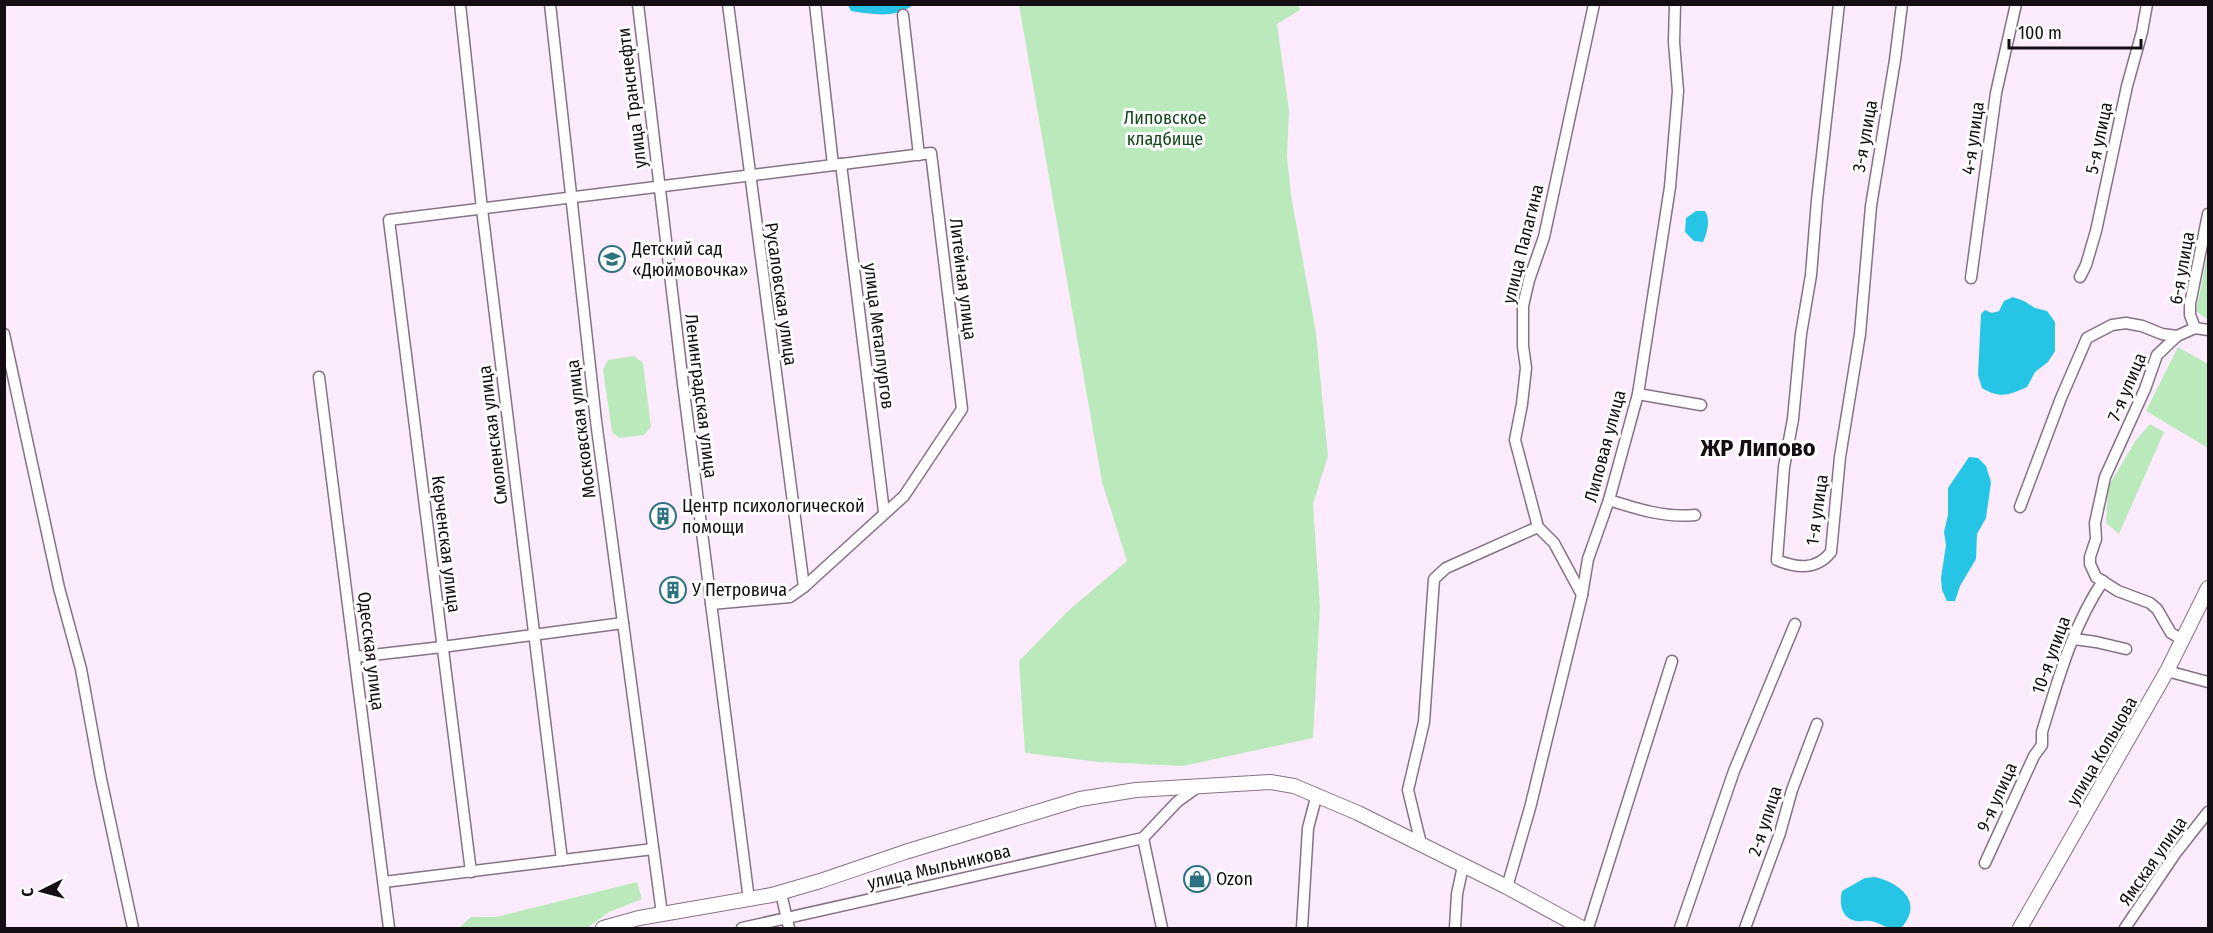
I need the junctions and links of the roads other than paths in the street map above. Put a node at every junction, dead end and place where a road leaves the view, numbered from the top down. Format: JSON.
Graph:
{"nodes":[{"id":1,"x":460,"y":4,"type":"edge"},
{"id":2,"x":550,"y":4,"type":"edge"},
{"id":3,"x":638,"y":4,"type":"edge"},
{"id":4,"x":728,"y":4,"type":"edge"},
{"id":5,"x":815,"y":4,"type":"edge"},
{"id":6,"x":1594,"y":4,"type":"edge"},
{"id":7,"x":1675,"y":4,"type":"edge"},
{"id":8,"x":1839,"y":4,"type":"edge"},
{"id":9,"x":1902,"y":4,"type":"edge"},
{"id":10,"x":2016,"y":4,"type":"edge"},
{"id":11,"x":2147,"y":4,"type":"edge"},
{"id":12,"x":903,"y":15,"type":"dead end"},
{"id":13,"x":925,"y":154,"type":"junction"},
{"id":14,"x":837,"y":165,"type":"junction"},
{"id":15,"x":749,"y":175,"type":"junction"},
{"id":16,"x":659,"y":188,"type":"junction"},
{"id":17,"x":572,"y":198,"type":"junction"},
{"id":18,"x":482,"y":209,"type":"junction"},
{"id":19,"x":2208,"y":214,"type":"edge"},
{"id":20,"x":1864,"y":273,"type":"joint"},
{"id":21,"x":2080,"y":277,"type":"dead end"},
{"id":22,"x":1971,"y":278,"type":"dead end"},
{"id":23,"x":2195,"y":328,"type":"junction"},
{"id":24,"x":2208,"y":330,"type":"edge"},
{"id":25,"x":4,"y":334,"type":"edge"},
{"id":26,"x":2177,"y":336,"type":"junction"},
{"id":27,"x":320,"y":377,"type":"dead end"},
{"id":28,"x":1638,"y":394,"type":"junction"},
{"id":29,"x":1701,"y":405,"type":"dead end"},
{"id":30,"x":1609,"y":500,"type":"junction"},
{"id":31,"x":2020,"y":507,"type":"dead end"},
{"id":32,"x":884,"y":512,"type":"junction"},
{"id":33,"x":1695,"y":515,"type":"dead end"},
{"id":34,"x":1538,"y":527,"type":"junction"},
{"id":35,"x":2103,"y":581,"type":"junction"},
{"id":36,"x":804,"y":587,"type":"junction"},
{"id":37,"x":2208,"y":588,"type":"edge"},
{"id":38,"x":1582,"y":596,"type":"junction"},
{"id":39,"x":711,"y":604,"type":"junction"},
{"id":40,"x":623,"y":622,"type":"junction"},
{"id":41,"x":1795,"y":624,"type":"dead end"},
{"id":42,"x":534,"y":635,"type":"junction"},
{"id":43,"x":2074,"y":639,"type":"junction"},
{"id":44,"x":2183,"y":640,"type":"junction"},
{"id":45,"x":442,"y":647,"type":"junction"},
{"id":46,"x":2126,"y":649,"type":"dead end"},
{"id":47,"x":355,"y":657,"type":"junction"},
{"id":48,"x":1672,"y":661,"type":"dead end"},
{"id":49,"x":2167,"y":671,"type":"junction"},
{"id":50,"x":2208,"y":682,"type":"edge"},
{"id":51,"x":1817,"y":724,"type":"dead end"},
{"id":52,"x":2042,"y":745,"type":"joint"},
{"id":53,"x":1200,"y":786,"type":"junction"},
{"id":54,"x":1174,"y":787,"type":"junction"},
{"id":55,"x":1317,"y":794,"type":"junction"},
{"id":56,"x":1177,"y":802,"type":"junction"},
{"id":57,"x":2208,"y":812,"type":"edge"},
{"id":58,"x":1143,"y":838,"type":"junction"},
{"id":59,"x":1421,"y":844,"type":"junction"},
{"id":60,"x":653,"y":849,"type":"junction"},
{"id":61,"x":562,"y":860,"type":"junction"},
{"id":62,"x":1985,"y":863,"type":"dead end"},
{"id":63,"x":471,"y":872,"type":"junction"},
{"id":64,"x":1462,"y":872,"type":"junction"},
{"id":65,"x":384,"y":882,"type":"junction"},
{"id":66,"x":1507,"y":887,"type":"junction"},
{"id":67,"x":781,"y":893,"type":"junction"},
{"id":68,"x":749,"y":900,"type":"junction"},
{"id":69,"x":662,"y":914,"type":"junction"},
{"id":70,"x":788,"y":924,"type":"edge"},
{"id":71,"x":133,"y":928,"type":"edge"},
{"id":72,"x":389,"y":928,"type":"edge"},
{"id":73,"x":603,"y":928,"type":"edge"},
{"id":74,"x":742,"y":928,"type":"edge"},
{"id":75,"x":1162,"y":928,"type":"edge"},
{"id":76,"x":1302,"y":928,"type":"edge"},
{"id":77,"x":1455,"y":928,"type":"edge"},
{"id":78,"x":1582,"y":928,"type":"edge"},
{"id":79,"x":1588,"y":928,"type":"edge"},
{"id":80,"x":1680,"y":928,"type":"edge"},
{"id":81,"x":1745,"y":928,"type":"edge"},
{"id":82,"x":2020,"y":928,"type":"edge"},
{"id":83,"x":2125,"y":928,"type":"edge"}],
"edges":[{"from":1,"to":18,"type":"street","name":"Смоленская улица"},
{"from":2,"to":17,"type":"street","name":"Московская улица"},
{"from":3,"to":16,"type":"street","name":"улица Транснефти"},
{"from":4,"to":15,"type":"street","name":"Русаловская улица"},
{"from":5,"to":14,"type":"street","name":"улица Металлургов"},
{"from":6,"to":34,"type":"street","name":"улица Палагина"},
{"from":7,"to":28,"type":"street","name":"Липовая улица"},
{"from":8,"to":20,"type":"street","name":"1-я улица"},
{"from":9,"to":20,"type":"street","name":"3-я улица"},
{"from":10,"to":22,"type":"street","name":"4-я улица"},
{"from":11,"to":21,"type":"street","name":"5-я улица"},
{"from":12,"to":13,"type":"street","name":"Литейная улица"},
{"from":13,"to":14,"type":"street"},
{"from":13,"to":32,"type":"street","name":"Литейная улица"},
{"from":14,"to":15,"type":"street"},
{"from":14,"to":32,"type":"street","name":"улица Металлургов"},
{"from":15,"to":16,"type":"street"},
{"from":15,"to":36,"type":"street","name":"Русаловская улица"},
{"from":16,"to":17,"type":"street"},
{"from":16,"to":39,"type":"street","name":"Ленинградская улица"},
{"from":17,"to":18,"type":"street"},
{"from":17,"to":40,"type":"street","name":"Московская улица"},
{"from":18,"to":42,"type":"street","name":"Смоленская улица"},
{"from":18,"to":45,"type":"street","name":"Керченская улица"},
{"from":19,"to":23,"type":"street","name":"6-я улица"},
{"from":23,"to":24,"type":"street"},
{"from":23,"to":26,"type":"street"},
{"from":25,"to":71,"type":"street"},
{"from":26,"to":31,"type":"street","name":"7-я улица"},
{"from":26,"to":35,"type":"street","name":"7-я улица"},
{"from":27,"to":47,"type":"street","name":"Одесская улица"},
{"from":28,"to":29,"type":"street"},
{"from":28,"to":30,"type":"street","name":"Липовая улица"},
{"from":30,"to":33,"type":"street"},
{"from":30,"to":38,"type":"street","name":"Липовая улица"},
{"from":32,"to":36,"type":"street"},
{"from":34,"to":38,"type":"street","name":"улица Палагина"},
{"from":34,"to":59,"type":"street"},
{"from":35,"to":43,"type":"street","name":"10-я улица"},
{"from":35,"to":44,"type":"street"},
{"from":36,"to":39,"type":"street"},
{"from":37,"to":44,"type":"street","name":"улица Кольцова"},
{"from":38,"to":66,"type":"street","name":"Липовая улица"},
{"from":39,"to":68,"type":"street","name":"Ленинградская улица"},
{"from":40,"to":42,"type":"street"},
{"from":40,"to":60,"type":"street","name":"Московская улица"},
{"from":41,"to":80,"type":"street"},
{"from":42,"to":45,"type":"street"},
{"from":42,"to":61,"type":"street","name":"Смоленская улица"},
{"from":43,"to":46,"type":"street"},
{"from":43,"to":52,"type":"street","name":"10-я улица"},
{"from":44,"to":49,"type":"street","name":"улица Кольцова"},
{"from":45,"to":47,"type":"street"},
{"from":45,"to":63,"type":"street","name":"Керченская улица"},
{"from":47,"to":65,"type":"street","name":"Одесская улица"},
{"from":48,"to":79,"type":"street"},
{"from":49,"to":50,"type":"street"},
{"from":49,"to":82,"type":"street","name":"улица Кольцова"},
{"from":51,"to":81,"type":"street","name":"2-я улица"},
{"from":52,"to":62,"type":"street","name":"9-я улица"},
{"from":53,"to":54,"type":"street"},
{"from":53,"to":55,"type":"street"},
{"from":53,"to":56,"type":"street"},
{"from":54,"to":56,"type":"street"},
{"from":54,"to":67,"type":"street"},
{"from":55,"to":59,"type":"street"},
{"from":55,"to":76,"type":"street"},
{"from":56,"to":58,"type":"street"},
{"from":57,"to":83,"type":"street","name":"Ямская улица"},
{"from":58,"to":70,"type":"street","name":"улица Мыльникова"},
{"from":58,"to":75,"type":"street"},
{"from":59,"to":64,"type":"street"},
{"from":60,"to":61,"type":"street"},
{"from":60,"to":69,"type":"street","name":"Московская улица"},
{"from":61,"to":63,"type":"street"},
{"from":63,"to":65,"type":"street"},
{"from":64,"to":66,"type":"street"},
{"from":64,"to":77,"type":"street"},
{"from":65,"to":72,"type":"street","name":"Одесская улица"},
{"from":66,"to":78,"type":"street"},
{"from":67,"to":68,"type":"street"},
{"from":67,"to":70,"type":"street"},
{"from":68,"to":69,"type":"street"},
{"from":69,"to":73,"type":"street"},
{"from":70,"to":74,"type":"street","name":"улица Мыльникова"}]}
